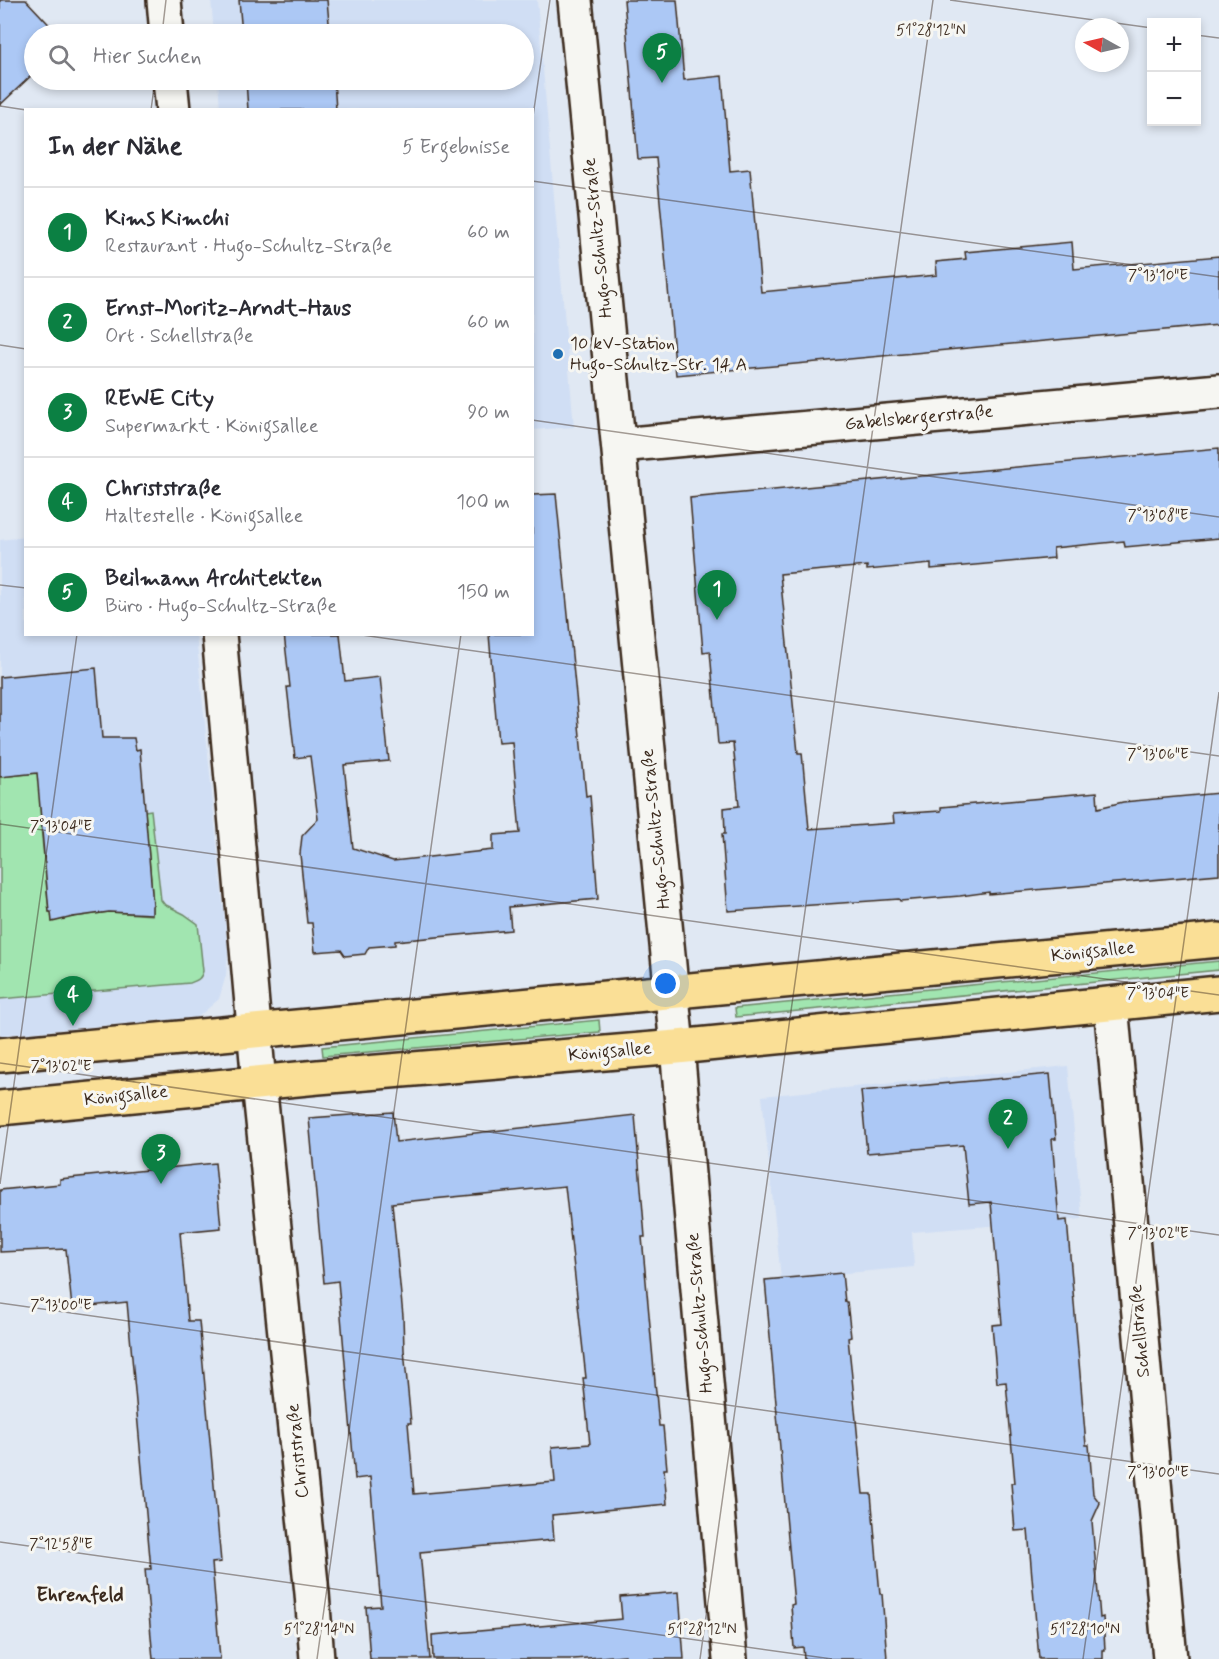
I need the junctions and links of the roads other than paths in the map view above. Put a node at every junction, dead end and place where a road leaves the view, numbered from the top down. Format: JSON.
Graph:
{"nodes":[{"id":1,"x":164,"y":0,"type":"edge"},
{"id":2,"x":575,"y":0,"type":"edge"},
{"id":3,"x":165,"y":24,"type":"edge"},
{"id":4,"x":171,"y":90,"type":"edge"},
{"id":5,"x":173,"y":108,"type":"edge"},
{"id":6,"x":1219,"y":391,"type":"edge"},
{"id":7,"x":619,"y":445,"type":"junction"},
{"id":8,"x":219,"y":636,"type":"edge"},
{"id":9,"x":1219,"y":940,"type":"edge"},
{"id":10,"x":671,"y":993,"type":"junction"},
{"id":11,"x":1219,"y":993,"type":"edge"},
{"id":12,"x":1111,"y":1004,"type":"junction"},
{"id":13,"x":254,"y":1031,"type":"junction"},
{"id":14,"x":677,"y":1047,"type":"junction"},
{"id":15,"x":0,"y":1055,"type":"edge"},
{"id":16,"x":258,"y":1083,"type":"junction"},
{"id":17,"x":0,"y":1108,"type":"edge"},
{"id":18,"x":317,"y":1659,"type":"edge"},
{"id":19,"x":730,"y":1659,"type":"edge"},
{"id":20,"x":1170,"y":1659,"type":"edge"}],
"edges":[{"from":1,"to":3,"type":"street"},
{"from":2,"to":7,"type":"street","name":"Hugo-Schultz-Straße"},
{"from":4,"to":5,"type":"street"},
{"from":6,"to":7,"type":"street","name":"Gabelsbergerstraße"},
{"from":7,"to":10,"type":"street","name":"Hugo-Schultz-Straße"},
{"from":8,"to":13,"type":"street","name":"Christstraße"},
{"from":9,"to":10,"type":"main road","name":"Königsallee"},
{"from":10,"to":13,"type":"main road","name":"Königsallee"},
{"from":10,"to":14,"type":"street","name":"Hugo-Schultz-Straße"},
{"from":11,"to":12,"type":"main road","name":"Königsallee"},
{"from":12,"to":14,"type":"main road","name":"Königsallee"},
{"from":12,"to":20,"type":"street","name":"Schellstraße"},
{"from":13,"to":15,"type":"main road","name":"Königsallee"},
{"from":13,"to":16,"type":"street","name":"Christstraße"},
{"from":14,"to":16,"type":"main road","name":"Königsallee"},
{"from":14,"to":19,"type":"street","name":"Hugo-Schultz-Straße"},
{"from":16,"to":17,"type":"main road","name":"Königsallee"},
{"from":16,"to":18,"type":"street","name":"Christstraße"}]}
